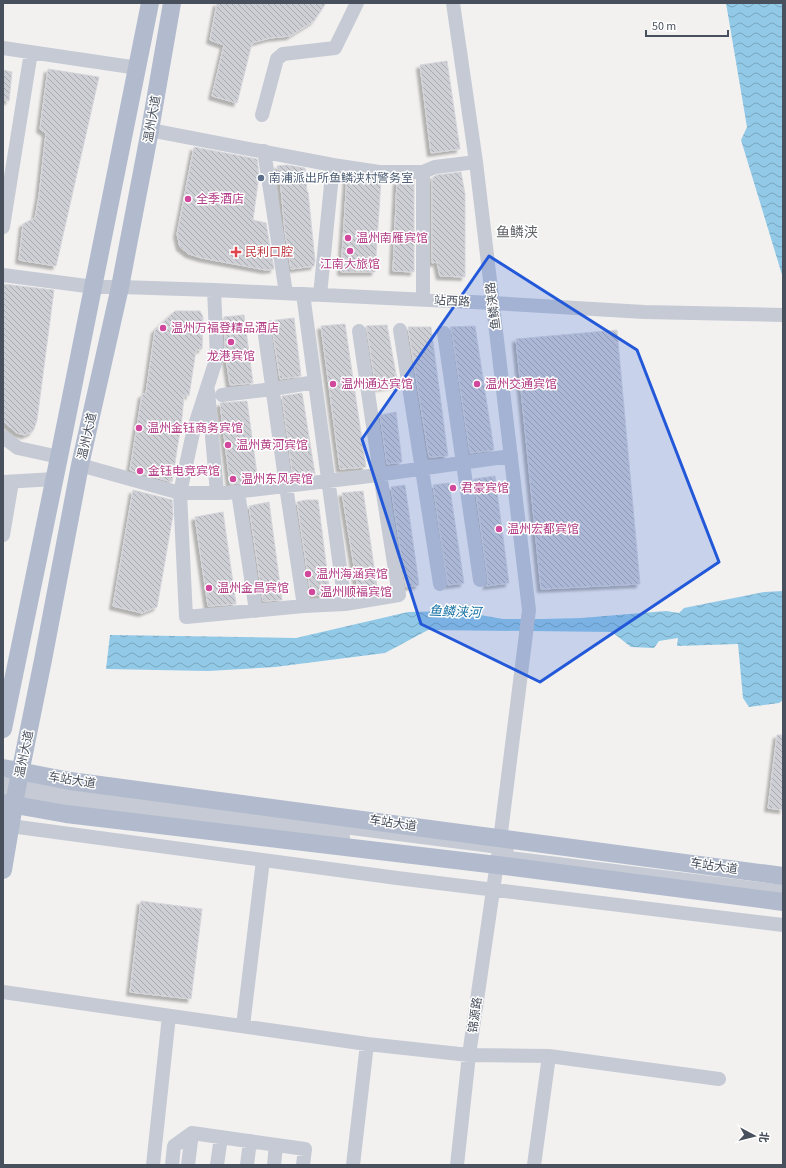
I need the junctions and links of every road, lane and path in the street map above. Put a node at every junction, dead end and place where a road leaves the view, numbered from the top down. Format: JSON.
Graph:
{"nodes":[{"id":1,"x":150,"y":3,"type":"edge"},
{"id":2,"x":172,"y":3,"type":"edge"},
{"id":3,"x":357,"y":3,"type":"edge"},
{"id":4,"x":453,"y":3,"type":"edge"},
{"id":5,"x":3,"y":48,"type":"edge"},
{"id":6,"x":31,"y":52,"type":"junction"},
{"id":7,"x":138,"y":68,"type":"junction"},
{"id":8,"x":262,"y":115,"type":"dead end"},
{"id":9,"x":150,"y":130,"type":"junction"},
{"id":10,"x":264,"y":151,"type":"junction"},
{"id":11,"x":9,"y":157,"type":"edge"},
{"id":12,"x":476,"y":162,"type":"junction"},
{"id":13,"x":333,"y":165,"type":"junction"},
{"id":14,"x":423,"y":172,"type":"junction"},
{"id":15,"x":3,"y":228,"type":"edge"},
{"id":16,"x":3,"y":275,"type":"edge"},
{"id":17,"x":94,"y":287,"type":"junction"},
{"id":18,"x":120,"y":287,"type":"junction"},
{"id":19,"x":214,"y":290,"type":"junction"},
{"id":20,"x":286,"y":293,"type":"junction"},
{"id":21,"x":303,"y":294,"type":"junction"},
{"id":22,"x":320,"y":295,"type":"junction"},
{"id":23,"x":423,"y":300,"type":"junction"},
{"id":24,"x":493,"y":303,"type":"junction"},
{"id":25,"x":783,"y":315,"type":"edge"},
{"id":26,"x":264,"y":328,"type":"dead end"},
{"id":27,"x":400,"y":330,"type":"dead end"},
{"id":28,"x":359,"y":331,"type":"dead end"},
{"id":29,"x":444,"y":333,"type":"dead end"},
{"id":30,"x":315,"y":382,"type":"junction"},
{"id":31,"x":208,"y":385,"type":"junction"},
{"id":32,"x":273,"y":389,"type":"junction"},
{"id":33,"x":222,"y":395,"type":"dead end"},
{"id":34,"x":3,"y":437,"type":"edge"},
{"id":35,"x":511,"y":456,"type":"junction"},
{"id":36,"x":60,"y":457,"type":"junction"},
{"id":37,"x":463,"y":463,"type":"junction"},
{"id":38,"x":80,"y":465,"type":"junction"},
{"id":39,"x":422,"y":468,"type":"junction"},
{"id":40,"x":380,"y":474,"type":"junction"},
{"id":41,"x":55,"y":479,"type":"junction"},
{"id":42,"x":328,"y":481,"type":"junction"},
{"id":43,"x":8,"y":482,"type":"edge"},
{"id":44,"x":286,"y":486,"type":"junction"},
{"id":45,"x":238,"y":492,"type":"junction"},
{"id":46,"x":180,"y":493,"type":"junction"},
{"id":47,"x":218,"y":493,"type":"junction"},
{"id":48,"x":3,"y":535,"type":"edge"},
{"id":49,"x":480,"y":580,"type":"dead end"},
{"id":50,"x":440,"y":584,"type":"dead end"},
{"id":51,"x":345,"y":604,"type":"junction"},
{"id":52,"x":304,"y":606,"type":"junction"},
{"id":53,"x":256,"y":611,"type":"junction"},
{"id":54,"x":526,"y":635,"type":"joint"},
{"id":55,"x":3,"y":729,"type":"edge"},
{"id":56,"x":10,"y":787,"type":"edge"},
{"id":57,"x":7,"y":826,"type":"edge"},
{"id":58,"x":499,"y":852,"type":"junction"},
{"id":59,"x":263,"y":860,"type":"junction"},
{"id":60,"x":3,"y":870,"type":"edge"},
{"id":61,"x":783,"y":876,"type":"edge"},
{"id":62,"x":783,"y":885,"type":"edge"},
{"id":63,"x":493,"y":890,"type":"junction"},
{"id":64,"x":783,"y":892,"type":"edge"},
{"id":65,"x":783,"y":902,"type":"edge"},
{"id":66,"x":783,"y":925,"type":"edge"},
{"id":67,"x":3,"y":992,"type":"edge"},
{"id":68,"x":170,"y":1016,"type":"junction"},
{"id":69,"x":243,"y":1026,"type":"junction"},
{"id":70,"x":368,"y":1044,"type":"junction"},
{"id":71,"x":469,"y":1055,"type":"junction"},
{"id":72,"x":549,"y":1056,"type":"junction"},
{"id":73,"x":719,"y":1078,"type":"dead end"},
{"id":74,"x":192,"y":1133,"type":"junction"},
{"id":75,"x":221,"y":1137,"type":"junction"},
{"id":76,"x":250,"y":1141,"type":"junction"},
{"id":77,"x":276,"y":1145,"type":"junction"},
{"id":78,"x":153,"y":1165,"type":"edge"},
{"id":79,"x":172,"y":1165,"type":"edge"},
{"id":80,"x":188,"y":1165,"type":"edge"},
{"id":81,"x":217,"y":1165,"type":"edge"},
{"id":82,"x":247,"y":1165,"type":"edge"},
{"id":83,"x":274,"y":1165,"type":"edge"},
{"id":84,"x":303,"y":1165,"type":"edge"},
{"id":85,"x":353,"y":1165,"type":"edge"},
{"id":86,"x":457,"y":1165,"type":"edge"},
{"id":87,"x":534,"y":1165,"type":"edge"}],
"edges":[{"from":1,"to":7,"type":"main road","name":"温州大道"},
{"from":2,"to":9,"type":"main road","name":"温州大道"},
{"from":3,"to":8,"type":"street"},
{"from":4,"to":12,"type":"street","name":"鱼鳞浃路"},
{"from":5,"to":6,"type":"street"},
{"from":6,"to":7,"type":"street"},
{"from":6,"to":11,"type":"street"},
{"from":7,"to":17,"type":"main road","name":"温州大道"},
{"from":9,"to":10,"type":"street"},
{"from":9,"to":18,"type":"main road","name":"温州大道"},
{"from":10,"to":13,"type":"street"},
{"from":10,"to":20,"type":"street"},
{"from":11,"to":15,"type":"street"},
{"from":12,"to":14,"type":"street"},
{"from":12,"to":24,"type":"street","name":"鱼鳞浃路"},
{"from":13,"to":14,"type":"street"},
{"from":13,"to":22,"type":"street"},
{"from":14,"to":23,"type":"street"},
{"from":16,"to":17,"type":"street","name":"站西路"},
{"from":17,"to":18,"type":"street","name":"站西路"},
{"from":17,"to":36,"type":"main road","name":"温州大道"},
{"from":18,"to":19,"type":"street","name":"站西路"},
{"from":18,"to":38,"type":"main road","name":"温州大道"},
{"from":19,"to":20,"type":"street","name":"站西路"},
{"from":19,"to":31,"type":"street"},
{"from":20,"to":21,"type":"street","name":"站西路"},
{"from":21,"to":22,"type":"street","name":"站西路"},
{"from":21,"to":30,"type":"street"},
{"from":22,"to":23,"type":"street","name":"站西路"},
{"from":23,"to":24,"type":"street","name":"站西路"},
{"from":24,"to":25,"type":"street","name":"站西路"},
{"from":24,"to":35,"type":"street","name":"鱼鳞浃路"},
{"from":26,"to":32,"type":"street"},
{"from":27,"to":39,"type":"street"},
{"from":28,"to":40,"type":"street"},
{"from":29,"to":37,"type":"street"},
{"from":30,"to":32,"type":"street"},
{"from":30,"to":42,"type":"street"},
{"from":31,"to":46,"type":"street"},
{"from":31,"to":47,"type":"street"},
{"from":32,"to":33,"type":"street"},
{"from":32,"to":44,"type":"street"},
{"from":34,"to":36,"type":"street"},
{"from":35,"to":37,"type":"street"},
{"from":35,"to":54,"type":"street","name":"鱼鳞浃路"},
{"from":36,"to":41,"type":"main road","name":"温州大道"},
{"from":37,"to":39,"type":"street"},
{"from":37,"to":49,"type":"street"},
{"from":38,"to":46,"type":"street"},
{"from":38,"to":56,"type":"main road","name":"温州大道"},
{"from":39,"to":40,"type":"street"},
{"from":39,"to":50,"type":"street"},
{"from":40,"to":42,"type":"street"},
{"from":40,"to":51,"type":"street"},
{"from":41,"to":43,"type":"street"},
{"from":41,"to":55,"type":"main road","name":"温州大道"},
{"from":42,"to":44,"type":"street"},
{"from":42,"to":51,"type":"street"},
{"from":43,"to":48,"type":"street"},
{"from":44,"to":45,"type":"street"},
{"from":44,"to":52,"type":"street"},
{"from":45,"to":47,"type":"street"},
{"from":45,"to":53,"type":"street"},
{"from":46,"to":47,"type":"street"},
{"from":46,"to":53,"type":"street"},
{"from":51,"to":52,"type":"street"},
{"from":52,"to":53,"type":"street"},
{"from":54,"to":58,"type":"street","name":"锦源路"},
{"from":56,"to":57,"type":"main road","name":"温州大道"},
{"from":56,"to":58,"type":"main road","name":"车站大道"},
{"from":56,"to":58,"type":"main road","name":"车站大道"},
{"from":57,"to":59,"type":"street"},
{"from":57,"to":60,"type":"main road","name":"温州大道"},
{"from":58,"to":61,"type":"main road","name":"车站大道"},
{"from":58,"to":62,"type":"street"},
{"from":58,"to":63,"type":"street","name":"锦源路"},
{"from":58,"to":64,"type":"street"},
{"from":58,"to":65,"type":"main road","name":"车站大道"},
{"from":59,"to":63,"type":"street"},
{"from":59,"to":69,"type":"street"},
{"from":63,"to":66,"type":"street"},
{"from":63,"to":71,"type":"street","name":"锦源路"},
{"from":67,"to":68,"type":"street"},
{"from":68,"to":69,"type":"street"},
{"from":68,"to":78,"type":"street"},
{"from":69,"to":70,"type":"street"},
{"from":70,"to":71,"type":"street"},
{"from":70,"to":85,"type":"street"},
{"from":71,"to":72,"type":"street"},
{"from":71,"to":86,"type":"street","name":"锦源路"},
{"from":72,"to":73,"type":"street"},
{"from":72,"to":87,"type":"street"},
{"from":74,"to":75,"type":"street"},
{"from":74,"to":79,"type":"street"},
{"from":74,"to":80,"type":"street"},
{"from":75,"to":76,"type":"street"},
{"from":75,"to":81,"type":"street"},
{"from":76,"to":77,"type":"street"},
{"from":76,"to":82,"type":"street"},
{"from":77,"to":83,"type":"street"},
{"from":77,"to":84,"type":"street"}]}
